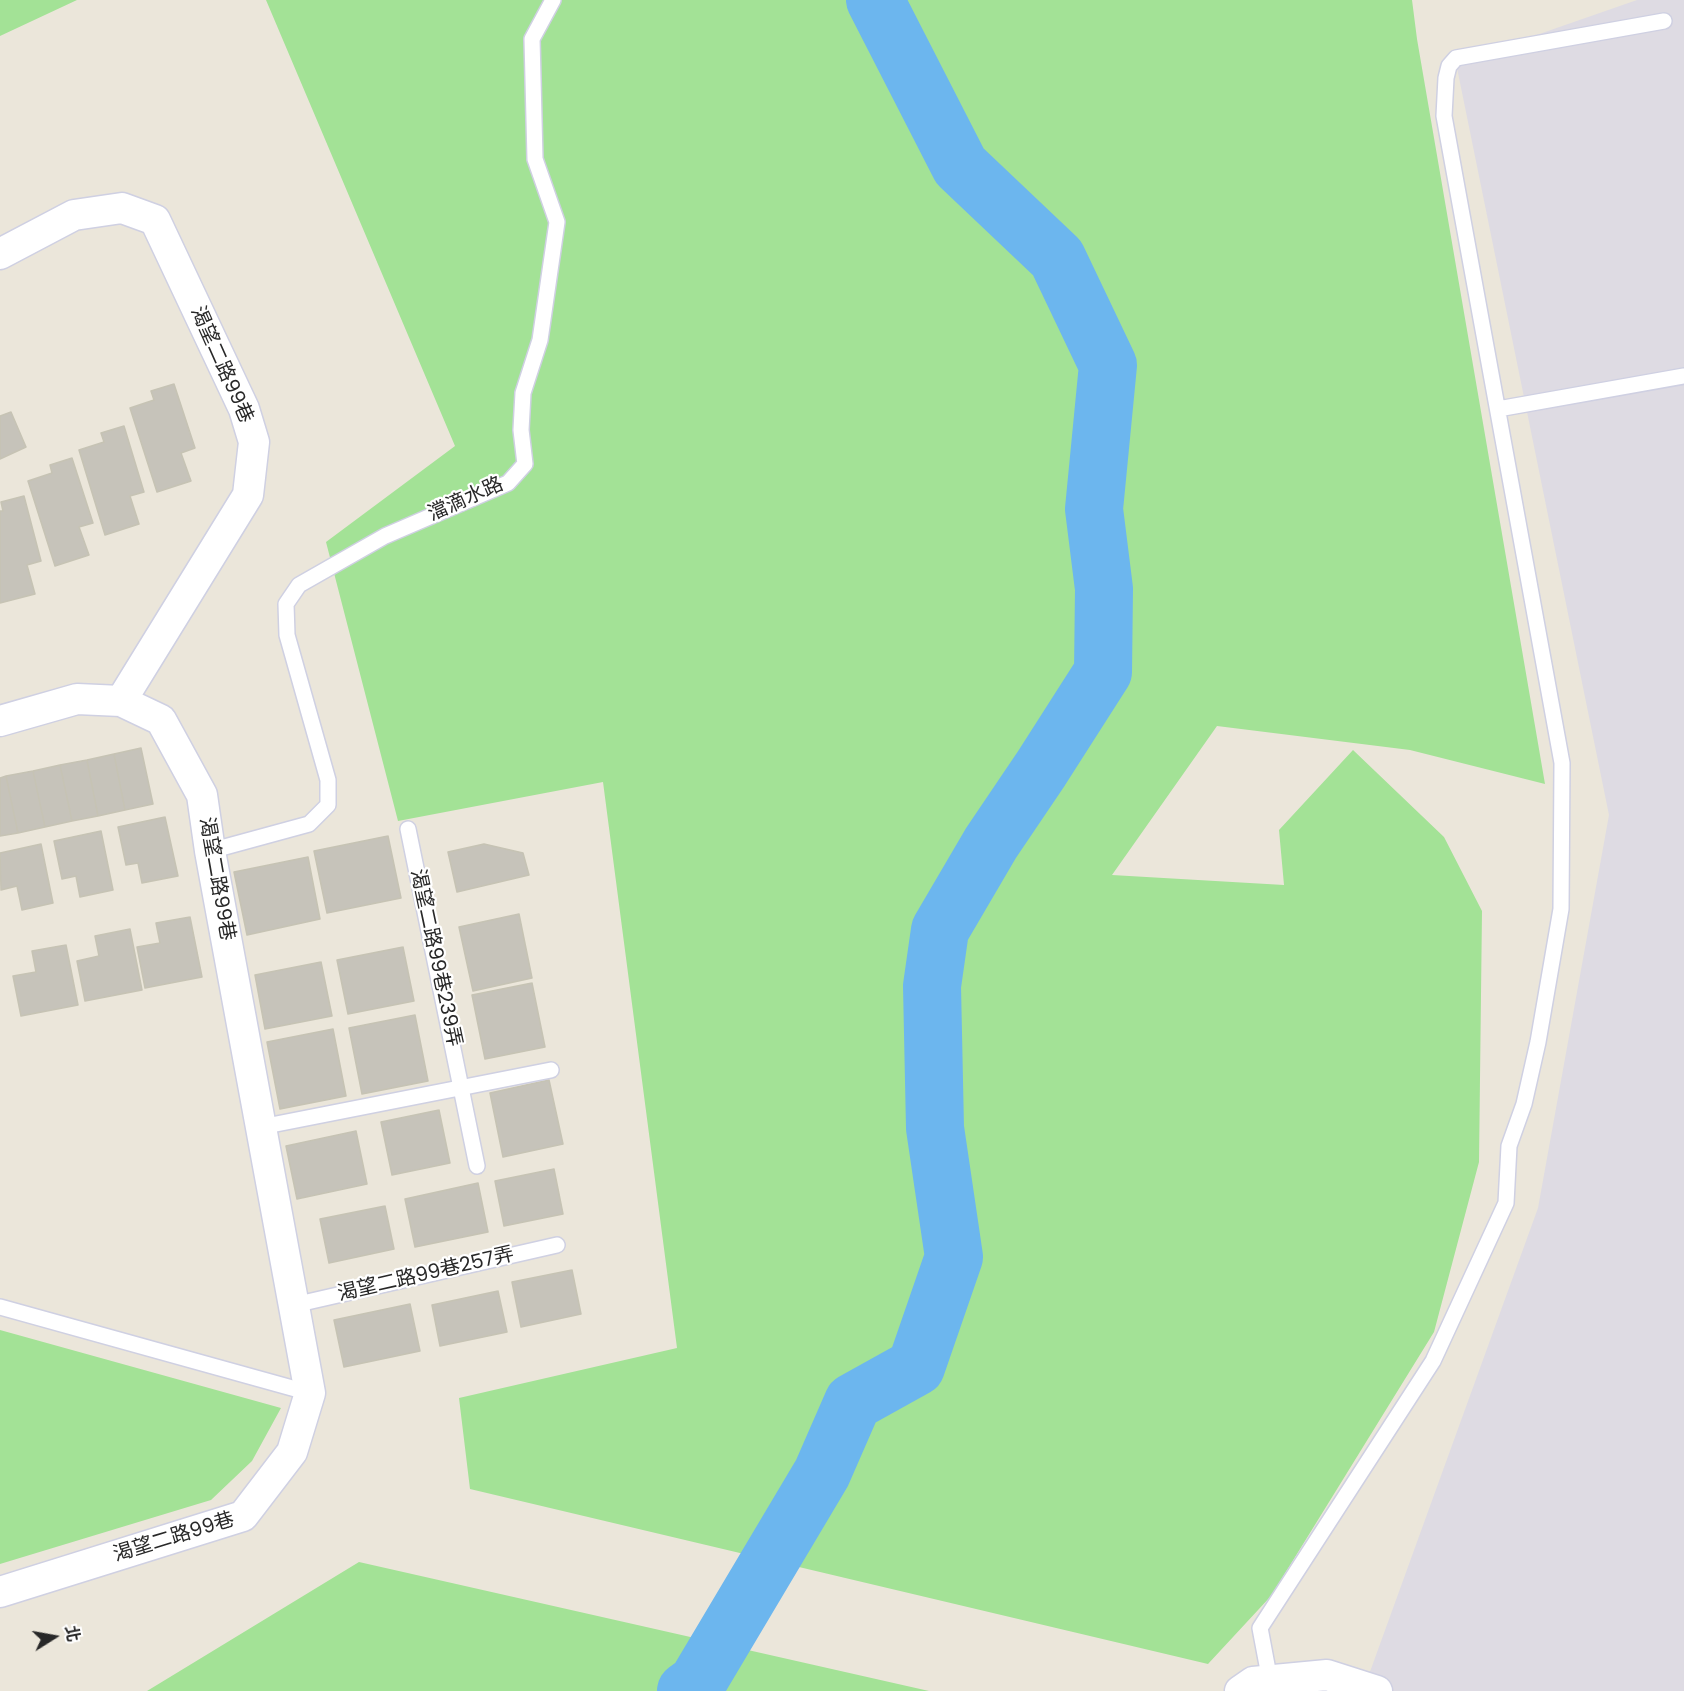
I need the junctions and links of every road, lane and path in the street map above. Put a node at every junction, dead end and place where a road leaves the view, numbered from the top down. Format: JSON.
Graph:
{"nodes":[{"id":1,"x":553,"y":0,"type":"edge"},
{"id":2,"x":1664,"y":21,"type":"dead end"},
{"id":3,"x":0,"y":254,"type":"edge"},
{"id":4,"x":1684,"y":376,"type":"edge"},
{"id":5,"x":1498,"y":409,"type":"junction"},
{"id":6,"x":121,"y":701,"type":"junction"},
{"id":7,"x":0,"y":722,"type":"edge"},
{"id":8,"x":408,"y":828,"type":"dead end"},
{"id":9,"x":210,"y":851,"type":"junction"},
{"id":10,"x":551,"y":1070,"type":"dead end"},
{"id":11,"x":461,"y":1088,"type":"junction"},
{"id":12,"x":261,"y":1128,"type":"junction"},
{"id":13,"x":477,"y":1166,"type":"dead end"},
{"id":14,"x":557,"y":1245,"type":"dead end"},
{"id":15,"x":294,"y":1305,"type":"junction"},
{"id":16,"x":0,"y":1307,"type":"edge"},
{"id":17,"x":310,"y":1393,"type":"junction"},
{"id":18,"x":0,"y":1592,"type":"edge"},
{"id":19,"x":1270,"y":1680,"type":"junction"},
{"id":20,"x":1240,"y":1691,"type":"edge"},
{"id":21,"x":1377,"y":1691,"type":"edge"}],
"edges":[{"from":1,"to":9,"type":"lane","name":"澢滴水路"},
{"from":2,"to":5,"type":"lane"},
{"from":3,"to":6,"type":"street","name":"渴望二路99巷"},
{"from":4,"to":5,"type":"lane"},
{"from":5,"to":19,"type":"lane"},
{"from":6,"to":7,"type":"street"},
{"from":6,"to":9,"type":"street","name":"渴望二路99巷"},
{"from":8,"to":11,"type":"lane","name":"渴望二路99巷239弄"},
{"from":9,"to":12,"type":"street","name":"渴望二路99巷"},
{"from":10,"to":11,"type":"lane"},
{"from":11,"to":12,"type":"lane"},
{"from":11,"to":13,"type":"lane","name":"渴望二路99巷239弄"},
{"from":12,"to":15,"type":"street","name":"渴望二路99巷"},
{"from":14,"to":15,"type":"lane","name":"渴望二路99巷257弄"},
{"from":15,"to":17,"type":"street","name":"渴望二路99巷"},
{"from":16,"to":17,"type":"lane"},
{"from":17,"to":18,"type":"street","name":"渴望二路99巷"},
{"from":19,"to":20,"type":"street"},
{"from":19,"to":21,"type":"street"}]}
